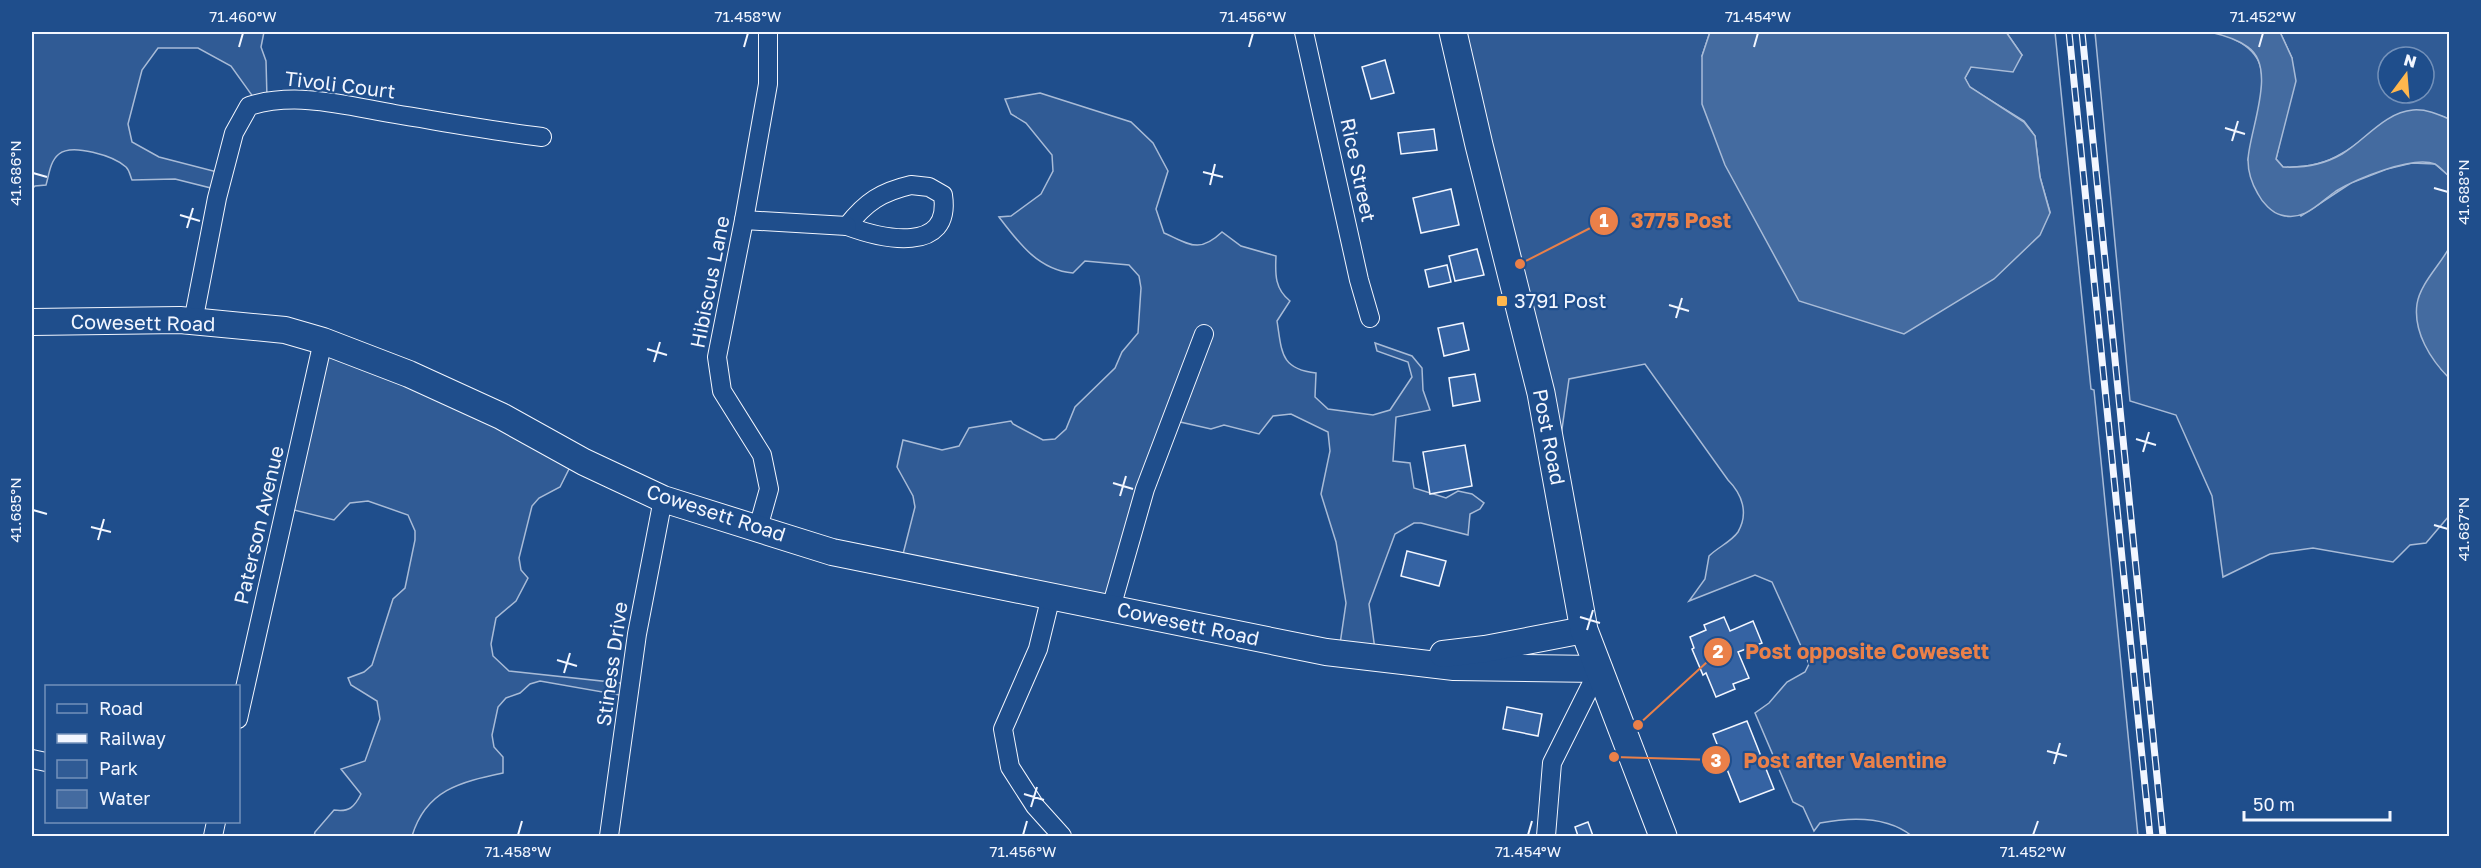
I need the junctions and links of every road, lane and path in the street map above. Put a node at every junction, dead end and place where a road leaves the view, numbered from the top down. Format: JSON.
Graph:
{"nodes":[{"id":1,"x":768,"y":32,"type":"edge"},
{"id":2,"x":1304,"y":32,"type":"edge"},
{"id":3,"x":1453,"y":32,"type":"edge"},
{"id":4,"x":542,"y":137,"type":"dead end"},
{"id":5,"x":744,"y":220,"type":"junction"},
{"id":6,"x":847,"y":226,"type":"junction"},
{"id":7,"x":1370,"y":318,"type":"dead end"},
{"id":8,"x":32,"y":322,"type":"edge"},
{"id":9,"x":193,"y":322,"type":"junction"},
{"id":10,"x":1204,"y":334,"type":"dead end"},
{"id":11,"x":323,"y":341,"type":"junction"},
{"id":12,"x":663,"y":499,"type":"junction"},
{"id":13,"x":758,"y":528,"type":"junction"},
{"id":14,"x":1051,"y":596,"type":"junction"},
{"id":15,"x":1111,"y":608,"type":"junction"},
{"id":16,"x":1584,"y":630,"type":"junction"},
{"id":17,"x":1387,"y":660,"type":"junction"},
{"id":18,"x":1599,"y":669,"type":"junction"},
{"id":19,"x":240,"y":710,"type":"edge"},
{"id":20,"x":609,"y":837,"type":"edge"},
{"id":21,"x":1062,"y":837,"type":"edge"},
{"id":22,"x":1546,"y":837,"type":"edge"},
{"id":23,"x":1662,"y":837,"type":"edge"}],
"edges":[{"from":1,"to":5,"type":"street","name":"Hibiscus Lane"},
{"from":2,"to":7,"type":"street","name":"Rice Street"},
{"from":3,"to":16,"type":"main road","name":"Post Road"},
{"from":4,"to":9,"type":"street","name":"Tivoli Court"},
{"from":5,"to":6,"type":"street"},
{"from":5,"to":13,"type":"street","name":"Hibiscus Lane"},
{"from":6,"to":6,"type":"street"},
{"from":8,"to":9,"type":"main road","name":"Cowesett Road"},
{"from":9,"to":11,"type":"main road","name":"Cowesett Road"},
{"from":10,"to":15,"type":"street"},
{"from":11,"to":12,"type":"main road","name":"Cowesett Road"},
{"from":11,"to":19,"type":"street","name":"Paterson Avenue"},
{"from":12,"to":13,"type":"main road","name":"Cowesett Road"},
{"from":12,"to":20,"type":"street","name":"Stiness Drive"},
{"from":13,"to":14,"type":"main road","name":"Cowesett Road"},
{"from":14,"to":15,"type":"main road","name":"Cowesett Road"},
{"from":14,"to":21,"type":"street"},
{"from":15,"to":17,"type":"main road","name":"Cowesett Road"},
{"from":16,"to":17,"type":"main road","name":"Cowesett Road"},
{"from":16,"to":18,"type":"main road","name":"Post Road"},
{"from":17,"to":18,"type":"main road","name":"Cowesett Road"},
{"from":18,"to":22,"type":"street"},
{"from":18,"to":23,"type":"main road","name":"Post Road"}]}
